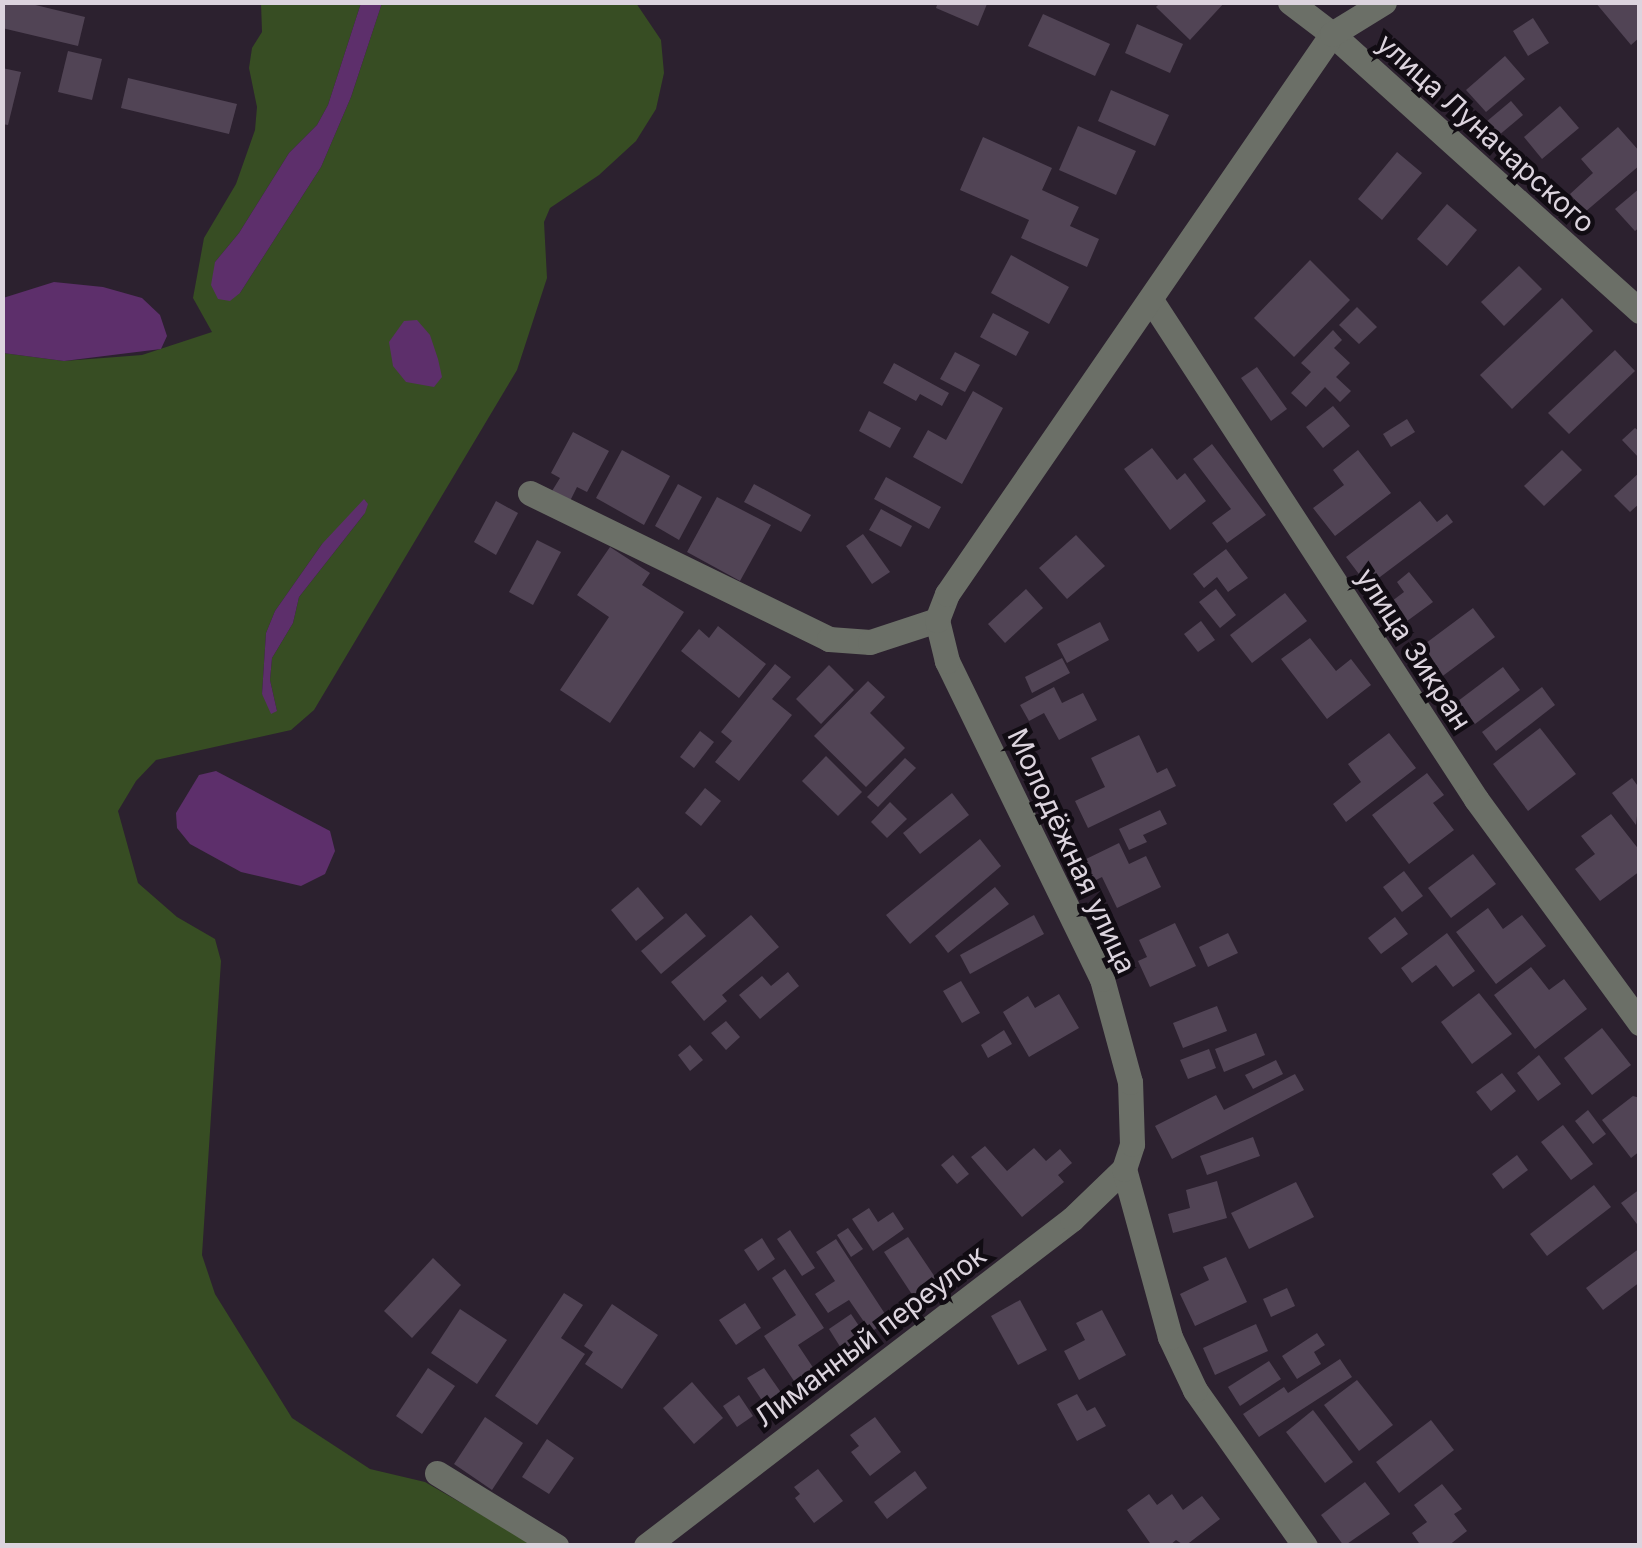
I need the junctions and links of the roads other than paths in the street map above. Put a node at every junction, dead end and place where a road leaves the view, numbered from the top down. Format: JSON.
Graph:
{"nodes":[{"id":1,"x":1290,"y":2,"type":"edge"},
{"id":2,"x":1384,"y":2,"type":"edge"},
{"id":3,"x":1332,"y":34,"type":"junction"},
{"id":4,"x":1151,"y":300,"type":"junction"},
{"id":5,"x":1640,"y":311,"type":"edge"},
{"id":6,"x":530,"y":492,"type":"dead end"},
{"id":7,"x":936,"y":620,"type":"junction"},
{"id":8,"x":1640,"y":1023,"type":"edge"},
{"id":9,"x":1124,"y":1168,"type":"junction"},
{"id":10,"x":437,"y":1473,"type":"dead end"},
{"id":11,"x":556,"y":1546,"type":"edge"},
{"id":12,"x":646,"y":1546,"type":"edge"},
{"id":13,"x":1305,"y":1546,"type":"edge"}],
"edges":[{"from":1,"to":3,"type":"street","name":"улица Луначарского"},
{"from":2,"to":3,"type":"street"},
{"from":3,"to":4,"type":"street"},
{"from":3,"to":5,"type":"street","name":"улица Луначарского"},
{"from":4,"to":7,"type":"street"},
{"from":4,"to":8,"type":"street","name":"улица Зикран"},
{"from":6,"to":7,"type":"street"},
{"from":7,"to":9,"type":"street","name":"Молодёжная улица"},
{"from":9,"to":12,"type":"street","name":"Лиманный переулок"},
{"from":9,"to":13,"type":"street","name":"Молодёжная улица"},
{"from":10,"to":11,"type":"street"}]}
